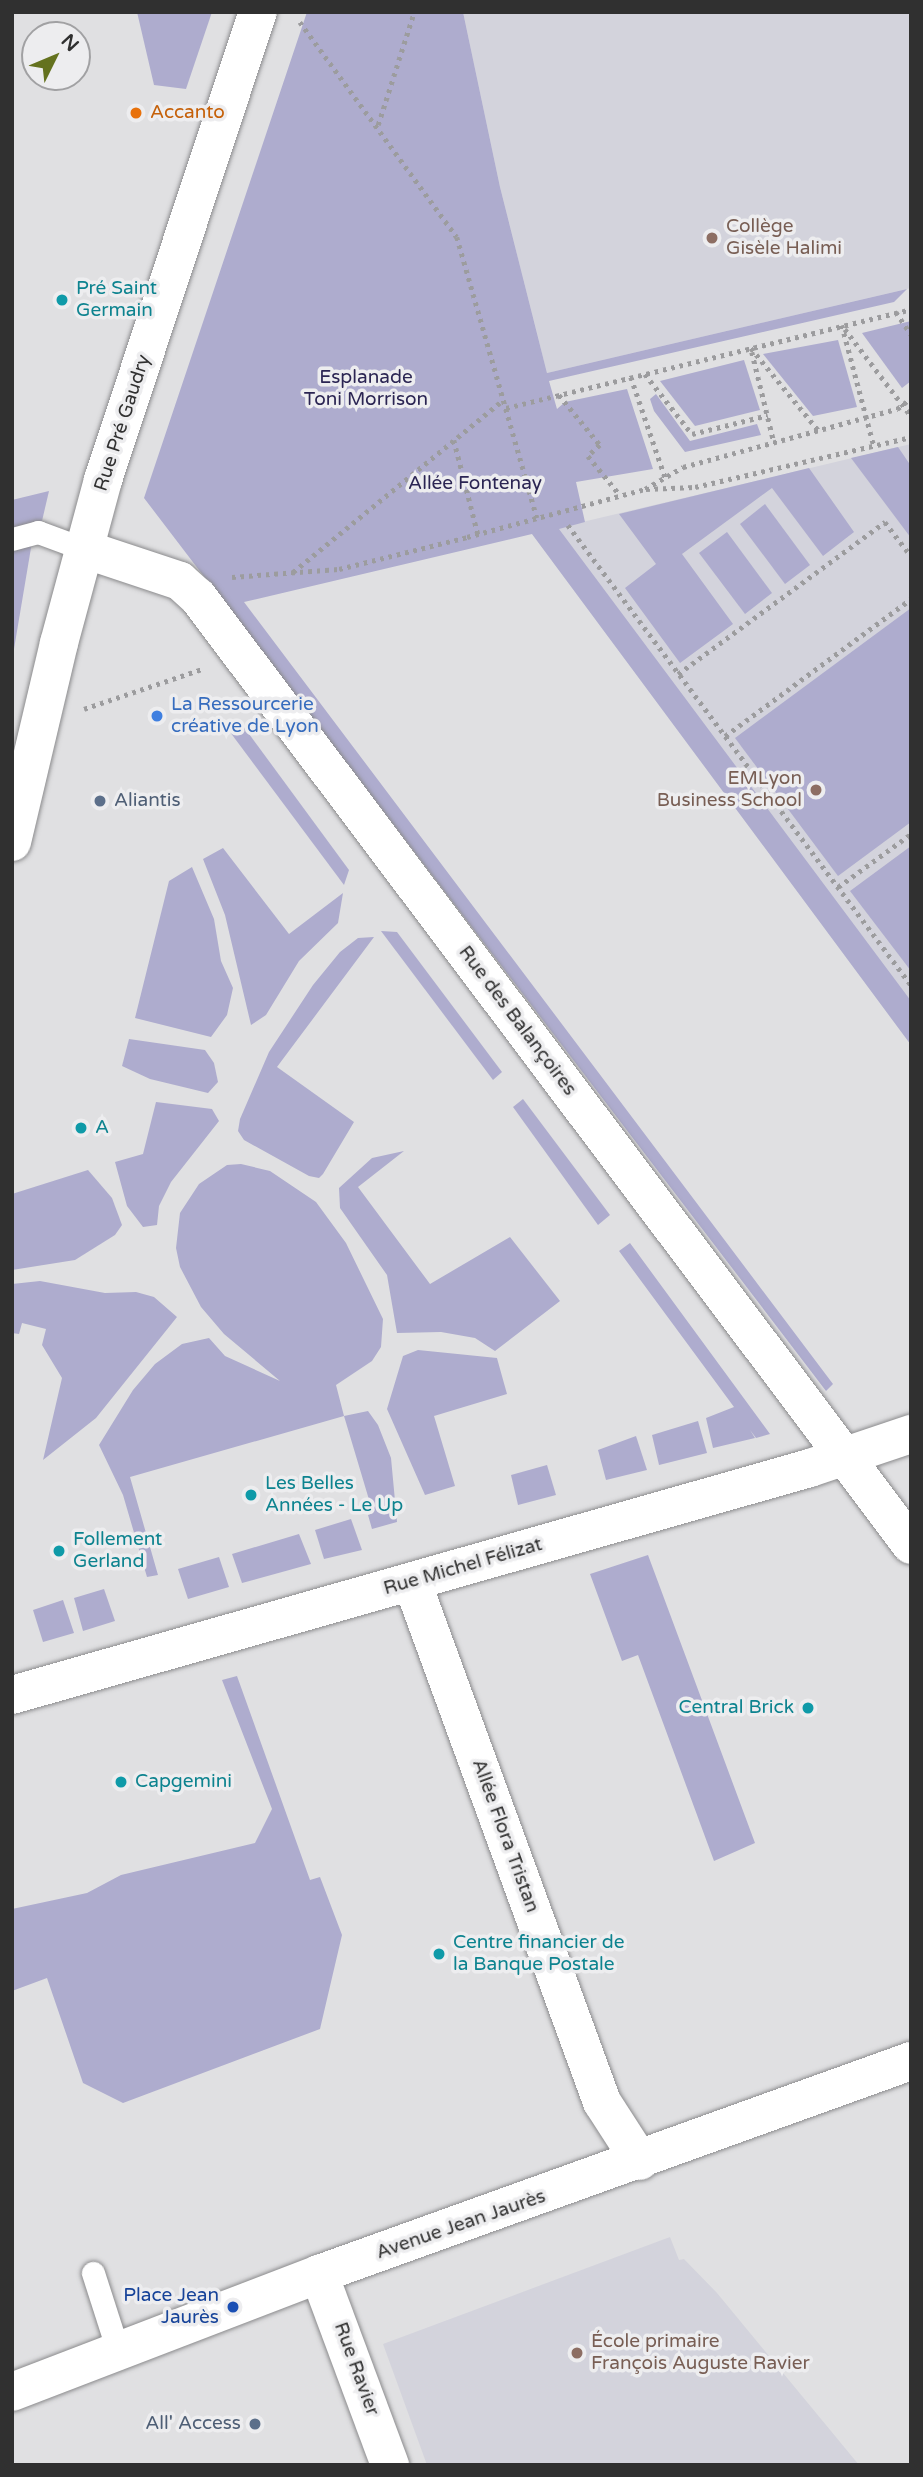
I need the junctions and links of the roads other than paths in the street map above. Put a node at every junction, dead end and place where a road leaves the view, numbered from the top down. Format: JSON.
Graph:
{"nodes":[{"id":1,"x":258,"y":12,"type":"edge"},
{"id":2,"x":12,"y":539,"type":"edge"},
{"id":3,"x":84,"y":549,"type":"junction"},
{"id":4,"x":12,"y":842,"type":"edge"},
{"id":5,"x":911,"y":1434,"type":"edge"},
{"id":6,"x":841,"y":1455,"type":"junction"},
{"id":7,"x":911,"y":1545,"type":"edge"},
{"id":8,"x":412,"y":1582,"type":"junction"},
{"id":9,"x":12,"y":1695,"type":"edge"},
{"id":10,"x":911,"y":2061,"type":"edge"},
{"id":11,"x":640,"y":2161,"type":"junction"},
{"id":12,"x":93,"y":2273,"type":"dead end"},
{"id":13,"x":319,"y":2274,"type":"junction"},
{"id":14,"x":118,"y":2351,"type":"junction"},
{"id":15,"x":12,"y":2392,"type":"edge"},
{"id":16,"x":390,"y":2465,"type":"edge"}],
"edges":[{"from":1,"to":3,"type":"street","name":"Rue Pré Gaudry"},
{"from":2,"to":3,"type":"lane"},
{"from":3,"to":4,"type":"street","name":"Rue Pré Gaudry"},
{"from":3,"to":6,"type":"street","name":"Rue des Balançoires"},
{"from":5,"to":6,"type":"street","name":"Rue Michel Félizat"},
{"from":6,"to":7,"type":"street","name":"Rue des Balançoires"},
{"from":6,"to":8,"type":"street","name":"Rue Michel Félizat"},
{"from":8,"to":9,"type":"street","name":"Rue Michel Félizat"},
{"from":8,"to":11,"type":"street","name":"Allée Flora Tristan"},
{"from":10,"to":11,"type":"street","name":"Avenue Jean Jaurès"},
{"from":11,"to":13,"type":"street","name":"Avenue Jean Jaurès"},
{"from":12,"to":14,"type":"lane"},
{"from":13,"to":14,"type":"street","name":"Avenue Jean Jaurès"},
{"from":13,"to":16,"type":"street","name":"Rue Ravier"},
{"from":14,"to":15,"type":"street","name":"Avenue Jean Jaurès"}]}
